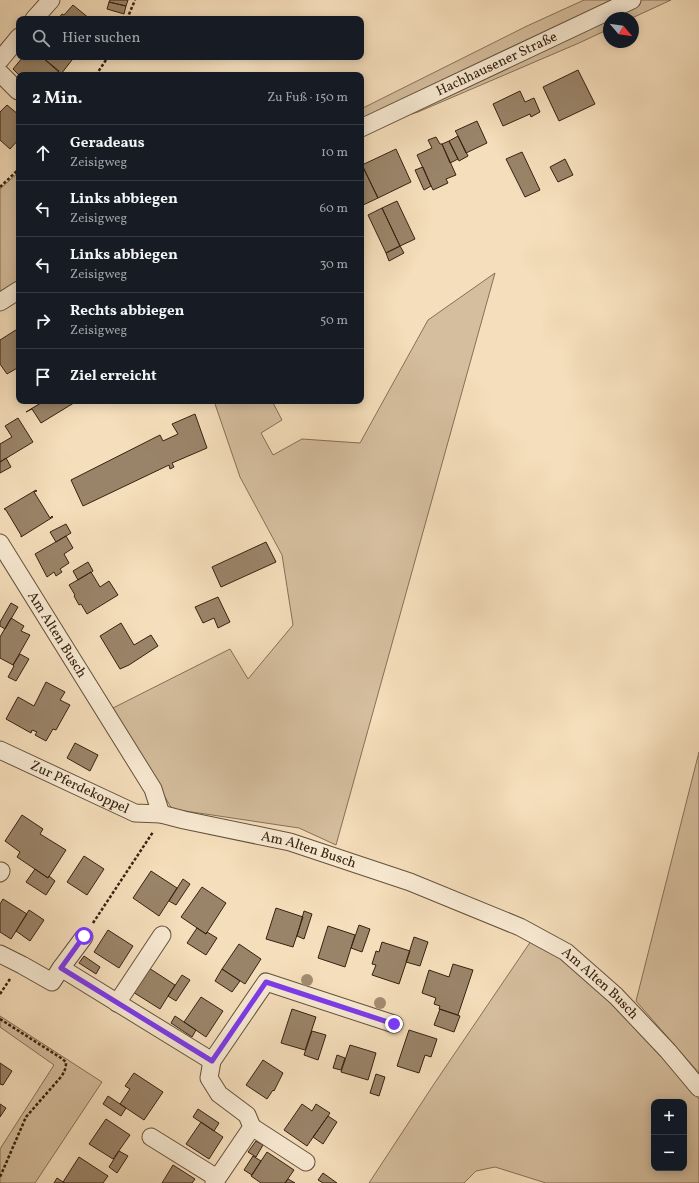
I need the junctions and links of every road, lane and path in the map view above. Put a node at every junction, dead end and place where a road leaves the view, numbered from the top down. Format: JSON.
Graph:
{"nodes":[{"id":1,"x":50,"y":0,"type":"edge"},
{"id":2,"x":135,"y":0,"type":"edge"},
{"id":3,"x":632,"y":0,"type":"edge"},
{"id":4,"x":37,"y":16,"type":"edge"},
{"id":5,"x":128,"y":16,"type":"edge"},
{"id":6,"x":16,"y":41,"type":"edge"},
{"id":7,"x":0,"y":60,"type":"edge"},
{"id":8,"x":106,"y":60,"type":"edge"},
{"id":9,"x":98,"y":72,"type":"edge"},
{"id":10,"x":0,"y":73,"type":"edge"},
{"id":11,"x":16,"y":89,"type":"edge"},
{"id":12,"x":364,"y":127,"type":"edge"},
{"id":13,"x":16,"y":172,"type":"edge"},
{"id":14,"x":0,"y":188,"type":"edge"},
{"id":15,"x":16,"y":292,"type":"edge"},
{"id":16,"x":0,"y":302,"type":"edge"},
{"id":17,"x":0,"y":543,"type":"edge"},
{"id":18,"x":0,"y":750,"type":"edge"},
{"id":19,"x":162,"y":814,"type":"junction"},
{"id":20,"x":162,"y":935,"type":"dead end"},
{"id":21,"x":84,"y":936,"type":"joint"},
{"id":22,"x":0,"y":954,"type":"edge"},
{"id":23,"x":61,"y":968,"type":"junction"},
{"id":24,"x":117,"y":1003,"type":"junction"},
{"id":25,"x":0,"y":1019,"type":"edge"},
{"id":26,"x":394,"y":1024,"type":"dead end"},
{"id":27,"x":212,"y":1061,"type":"junction"},
{"id":28,"x":699,"y":1088,"type":"edge"},
{"id":29,"x":252,"y":1127,"type":"junction"},
{"id":30,"x":151,"y":1137,"type":"dead end"},
{"id":31,"x":306,"y":1162,"type":"dead end"},
{"id":32,"x":0,"y":1177,"type":"edge"},
{"id":33,"x":216,"y":1180,"type":"edge"}],
"edges":[{"from":1,"to":4,"type":"street"},
{"from":2,"to":5,"type":"path"},
{"from":3,"to":12,"type":"street","name":"Hachhausener Straße"},
{"from":6,"to":7,"type":"street"},
{"from":8,"to":9,"type":"path"},
{"from":10,"to":11,"type":"street"},
{"from":13,"to":14,"type":"path"},
{"from":15,"to":16,"type":"street"},
{"from":17,"to":19,"type":"street","name":"Am Alten Busch"},
{"from":18,"to":19,"type":"street","name":"Zur Pferdekoppel"},
{"from":19,"to":21,"type":"path"},
{"from":19,"to":28,"type":"street","name":"Am Alten Busch"},
{"from":20,"to":24,"type":"street"},
{"from":21,"to":23,"type":"street"},
{"from":22,"to":23,"type":"street"},
{"from":23,"to":24,"type":"street"},
{"from":24,"to":27,"type":"street"},
{"from":25,"to":32,"type":"path"},
{"from":26,"to":27,"type":"street"},
{"from":27,"to":29,"type":"street"},
{"from":29,"to":31,"type":"street"},
{"from":29,"to":33,"type":"street"},
{"from":30,"to":33,"type":"street"}]}
